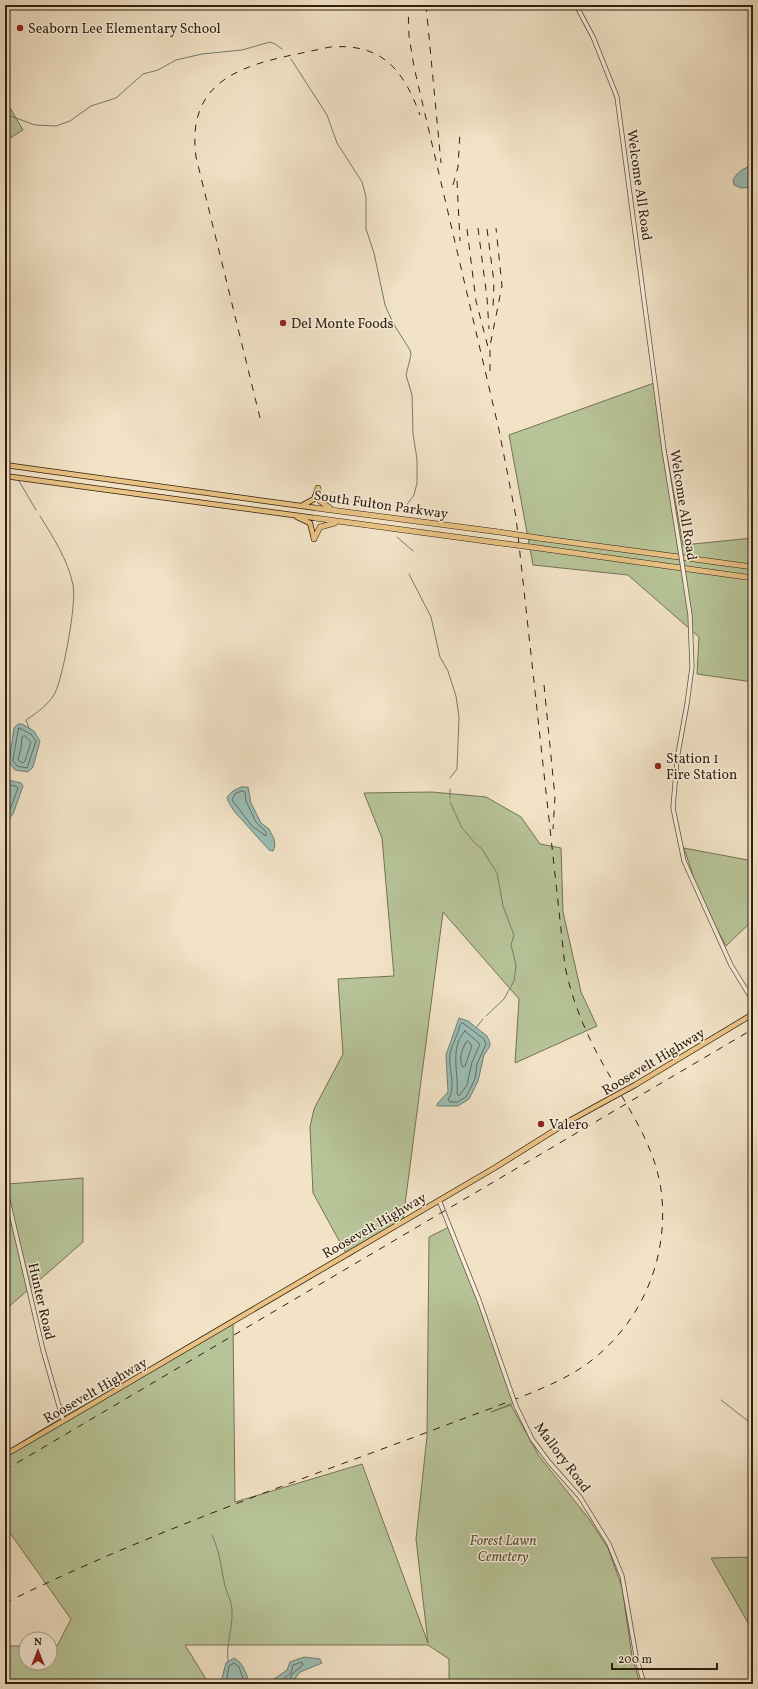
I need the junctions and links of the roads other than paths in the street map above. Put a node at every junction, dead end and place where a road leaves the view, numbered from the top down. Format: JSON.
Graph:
{"nodes":[{"id":1,"x":576,"y":5,"type":"edge"},
{"id":2,"x":5,"y":465,"type":"edge"},
{"id":3,"x":5,"y":476,"type":"edge"},
{"id":4,"x":318,"y":488,"type":"joint"},
{"id":5,"x":300,"y":506,"type":"junction"},
{"id":6,"x":316,"y":508,"type":"joint"},
{"id":7,"x":333,"y":510,"type":"junction"},
{"id":8,"x":282,"y":513,"type":"junction"},
{"id":9,"x":315,"y":518,"type":"joint"},
{"id":10,"x":346,"y":522,"type":"junction"},
{"id":11,"x":314,"y":539,"type":"joint"},
{"id":12,"x":753,"y":567,"type":"edge"},
{"id":13,"x":753,"y":578,"type":"edge"},
{"id":14,"x":753,"y":1001,"type":"edge"},
{"id":15,"x":753,"y":1014,"type":"edge"},
{"id":16,"x":5,"y":1186,"type":"edge"},
{"id":17,"x":439,"y":1200,"type":"junction"},
{"id":18,"x":63,"y":1420,"type":"junction"},
{"id":19,"x":5,"y":1455,"type":"edge"},
{"id":20,"x":644,"y":1684,"type":"edge"}],
"edges":[{"from":1,"to":14,"type":"street","name":"Welcome All Road","bridge":true},
{"from":2,"to":5,"type":"main road","name":"South Fulton Parkway"},
{"from":3,"to":8,"type":"main road","name":"South Fulton Parkway"},
{"from":4,"to":5,"type":"main road"},
{"from":4,"to":7,"type":"highway"},
{"from":5,"to":6,"type":"main road","name":"South Fulton Parkway"},
{"from":6,"to":7,"type":"highway","name":"South Fulton Parkway"},
{"from":7,"to":12,"type":"highway","name":"South Fulton Parkway","bridge":true},
{"from":8,"to":9,"type":"main road","name":"South Fulton Parkway"},
{"from":8,"to":11,"type":"main road"},
{"from":9,"to":10,"type":"highway","name":"South Fulton Parkway"},
{"from":10,"to":11,"type":"highway"},
{"from":10,"to":13,"type":"highway","name":"South Fulton Parkway","bridge":true},
{"from":15,"to":17,"type":"main road","name":"Roosevelt Highway","bridge":true},
{"from":16,"to":18,"type":"street","name":"Hunter Road"},
{"from":17,"to":18,"type":"main road","name":"Roosevelt Highway"},
{"from":17,"to":20,"type":"street","name":"Mallory Road","bridge":true},
{"from":18,"to":19,"type":"main road","name":"Roosevelt Highway"}]}
